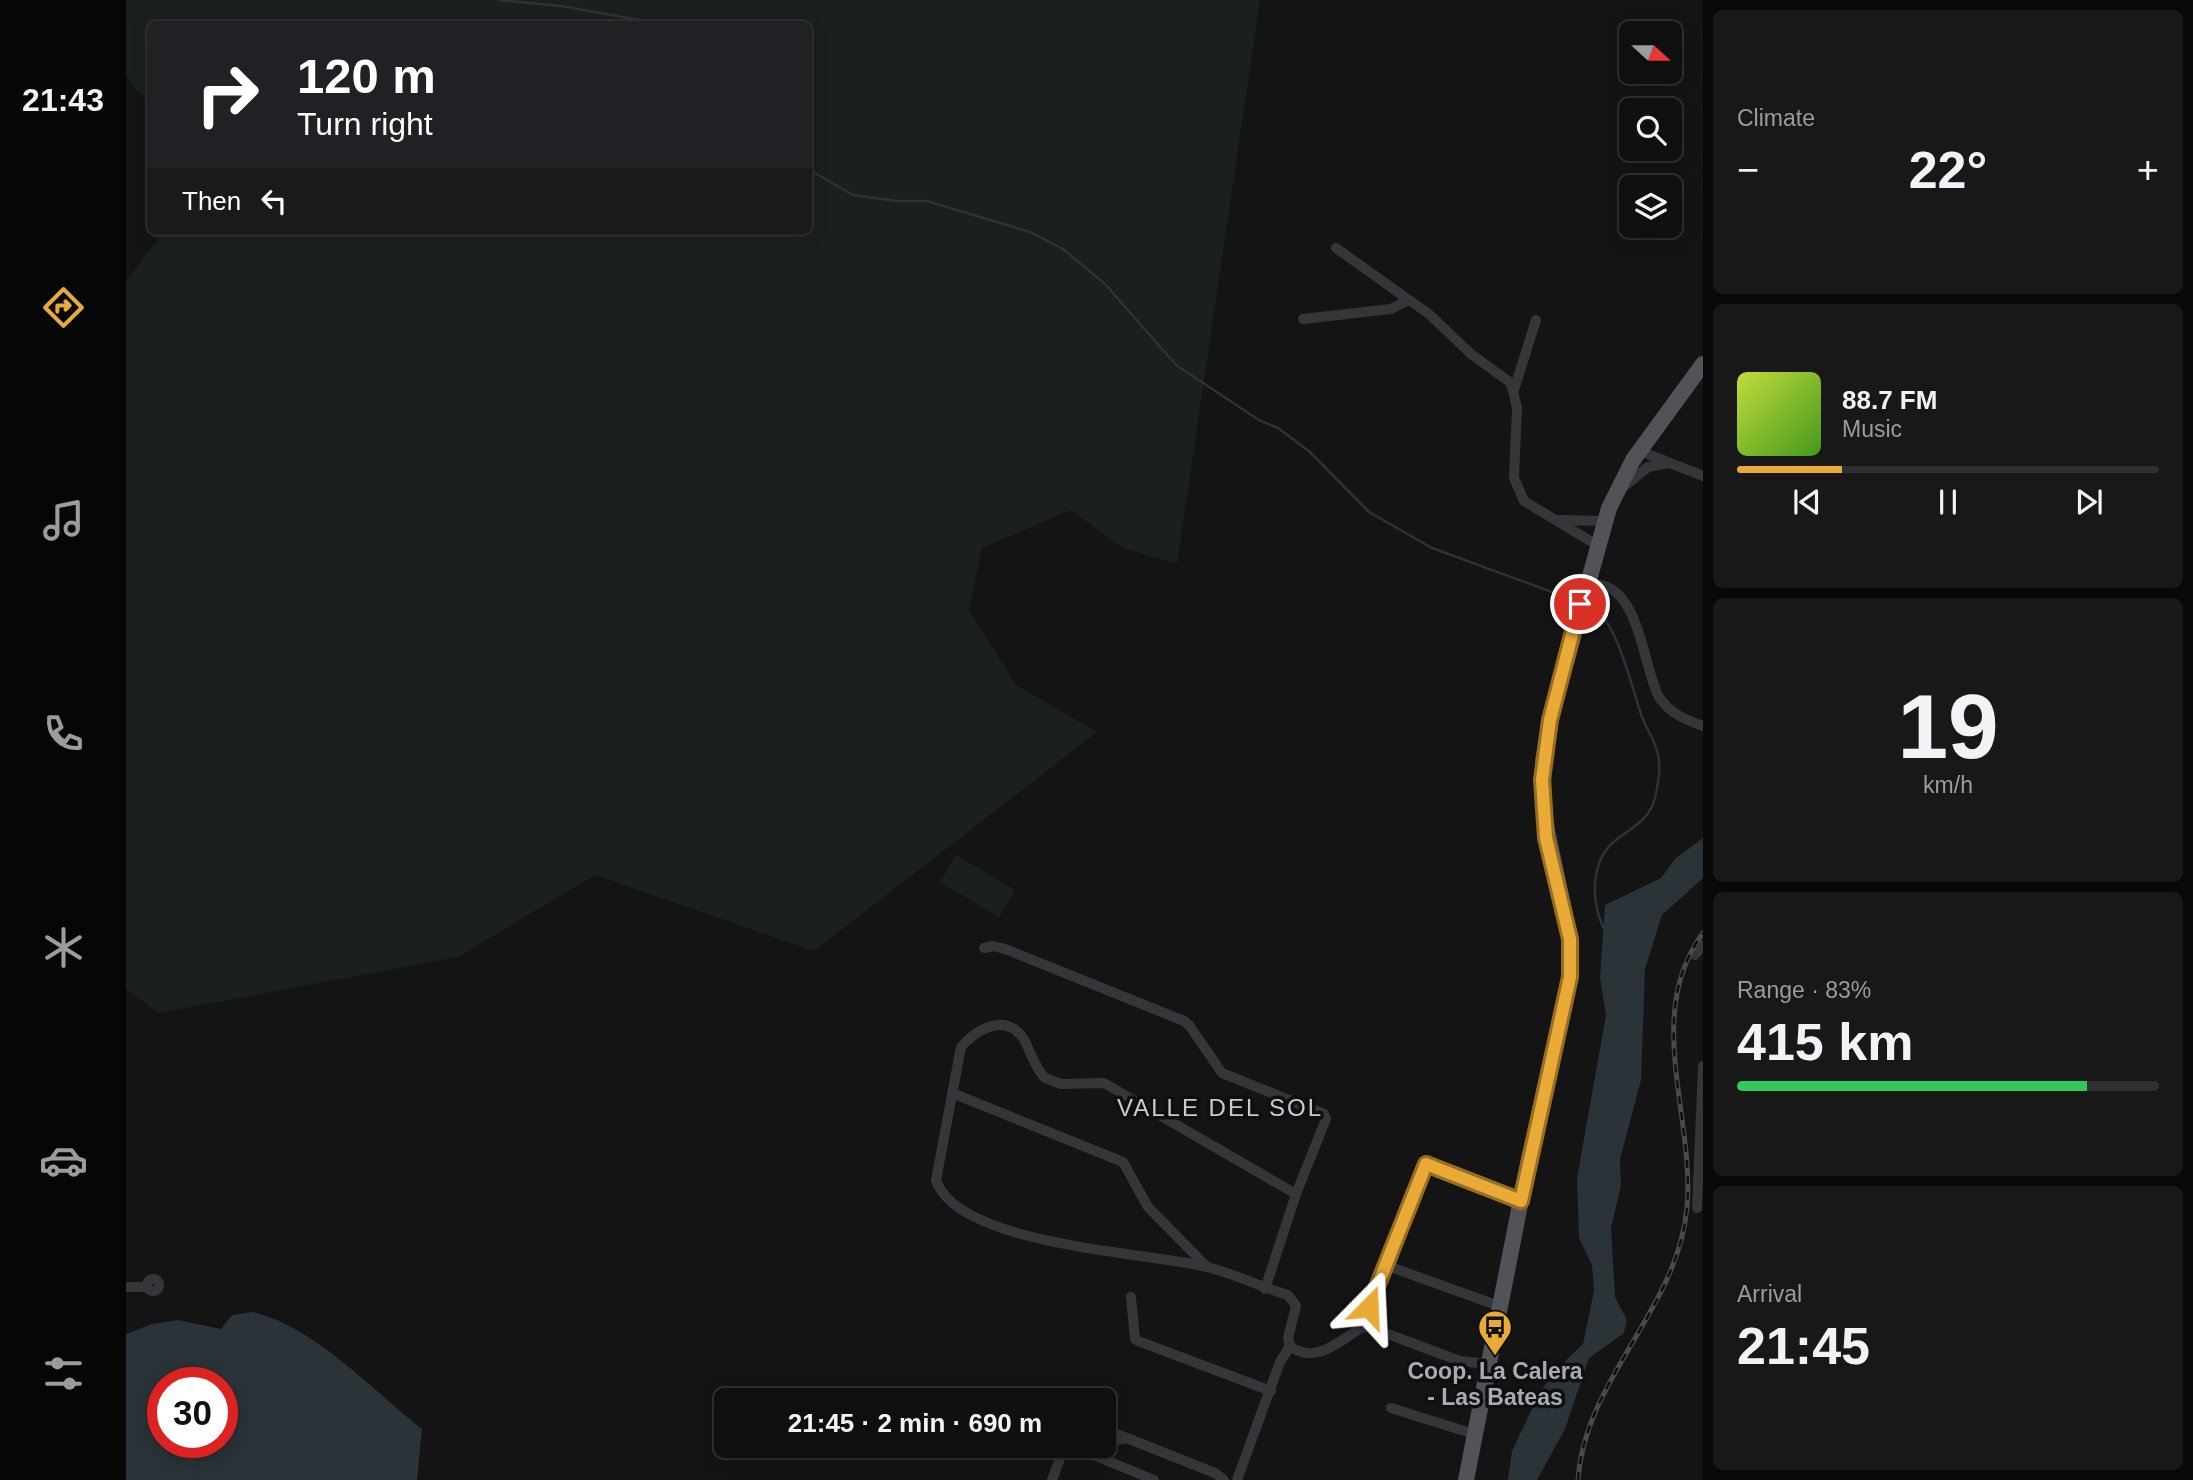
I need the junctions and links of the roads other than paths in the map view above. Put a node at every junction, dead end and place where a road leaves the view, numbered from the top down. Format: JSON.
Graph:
{"nodes":[{"id":1,"x":1336,"y":248,"type":"dead end"},
{"id":2,"x":1409,"y":300,"type":"junction"},
{"id":3,"x":1303,"y":319,"type":"dead end"},
{"id":4,"x":1536,"y":320,"type":"dead end"},
{"id":5,"x":1703,"y":364,"type":"edge"},
{"id":6,"x":1514,"y":390,"type":"junction"},
{"id":7,"x":1640,"y":451,"type":"junction"},
{"id":8,"x":1671,"y":462,"type":"junction"},
{"id":9,"x":1703,"y":476,"type":"edge"},
{"id":10,"x":1614,"y":496,"type":"junction"},
{"id":11,"x":1556,"y":520,"type":"junction"},
{"id":12,"x":1604,"y":521,"type":"junction"},
{"id":13,"x":1597,"y":545,"type":"junction"},
{"id":14,"x":1585,"y":586,"type":"junction"},
{"id":15,"x":1703,"y":726,"type":"edge"},
{"id":16,"x":1703,"y":945,"type":"edge"},
{"id":17,"x":984,"y":948,"type":"dead end"},
{"id":18,"x":1695,"y":955,"type":"dead end"},
{"id":19,"x":1703,"y":1066,"type":"edge"},
{"id":20,"x":952,"y":1093,"type":"junction"},
{"id":21,"x":1296,"y":1194,"type":"junction"},
{"id":22,"x":1521,"y":1201,"type":"junction"},
{"id":23,"x":1697,"y":1208,"type":"dead end"},
{"id":24,"x":1385,"y":1265,"type":"junction"},
{"id":25,"x":1207,"y":1267,"type":"junction"},
{"id":26,"x":126,"y":1287,"type":"edge"},
{"id":27,"x":147,"y":1287,"type":"dead end"},
{"id":28,"x":1265,"y":1289,"type":"junction"},
{"id":29,"x":1131,"y":1297,"type":"dead end"},
{"id":30,"x":1499,"y":1306,"type":"junction"},
{"id":31,"x":1361,"y":1328,"type":"junction"},
{"id":32,"x":1290,"y":1346,"type":"junction"},
{"id":33,"x":1488,"y":1364,"type":"junction"},
{"id":34,"x":1271,"y":1391,"type":"junction"},
{"id":35,"x":1391,"y":1408,"type":"dead end"},
{"id":36,"x":1116,"y":1434,"type":"edge"},
{"id":37,"x":1474,"y":1434,"type":"junction"},
{"id":38,"x":1126,"y":1438,"type":"junction"},
{"id":39,"x":1116,"y":1440,"type":"edge"},
{"id":40,"x":1060,"y":1458,"type":"edge"},
{"id":41,"x":1101,"y":1458,"type":"edge"},
{"id":42,"x":1052,"y":1480,"type":"edge"},
{"id":43,"x":1154,"y":1480,"type":"edge"},
{"id":44,"x":1224,"y":1480,"type":"edge"},
{"id":45,"x":1237,"y":1480,"type":"edge"},
{"id":46,"x":1466,"y":1480,"type":"edge"}],
"edges":[{"from":1,"to":2,"type":"street"},
{"from":2,"to":3,"type":"street"},
{"from":2,"to":6,"type":"street"},
{"from":4,"to":6,"type":"street"},
{"from":5,"to":7,"type":"main road"},
{"from":6,"to":11,"type":"street"},
{"from":7,"to":8,"type":"street"},
{"from":7,"to":10,"type":"main road"},
{"from":8,"to":9,"type":"street"},
{"from":8,"to":10,"type":"street"},
{"from":10,"to":12,"type":"main road"},
{"from":11,"to":12,"type":"street"},
{"from":11,"to":13,"type":"street"},
{"from":12,"to":13,"type":"main road"},
{"from":13,"to":14,"type":"main road"},
{"from":14,"to":15,"type":"street"},
{"from":14,"to":22,"type":"main road"},
{"from":16,"to":18,"type":"street"},
{"from":17,"to":21,"type":"street"},
{"from":19,"to":23,"type":"street"},
{"from":20,"to":21,"type":"street"},
{"from":20,"to":25,"type":"street"},
{"from":20,"to":25,"type":"street"},
{"from":21,"to":28,"type":"street"},
{"from":22,"to":24,"type":"street"},
{"from":22,"to":30,"type":"main road"},
{"from":24,"to":30,"type":"street"},
{"from":24,"to":31,"type":"street"},
{"from":25,"to":28,"type":"street"},
{"from":26,"to":27,"type":"street"},
{"from":28,"to":32,"type":"street"},
{"from":29,"to":34,"type":"street"},
{"from":30,"to":33,"type":"main road"},
{"from":31,"to":32,"type":"street"},
{"from":31,"to":33,"type":"street"},
{"from":32,"to":34,"type":"street"},
{"from":33,"to":37,"type":"main road"},
{"from":34,"to":45,"type":"street"},
{"from":35,"to":37,"type":"street"},
{"from":36,"to":38,"type":"street"},
{"from":37,"to":46,"type":"main road"},
{"from":38,"to":39,"type":"street"},
{"from":38,"to":44,"type":"street"},
{"from":40,"to":42,"type":"street"},
{"from":41,"to":43,"type":"street"}]}
